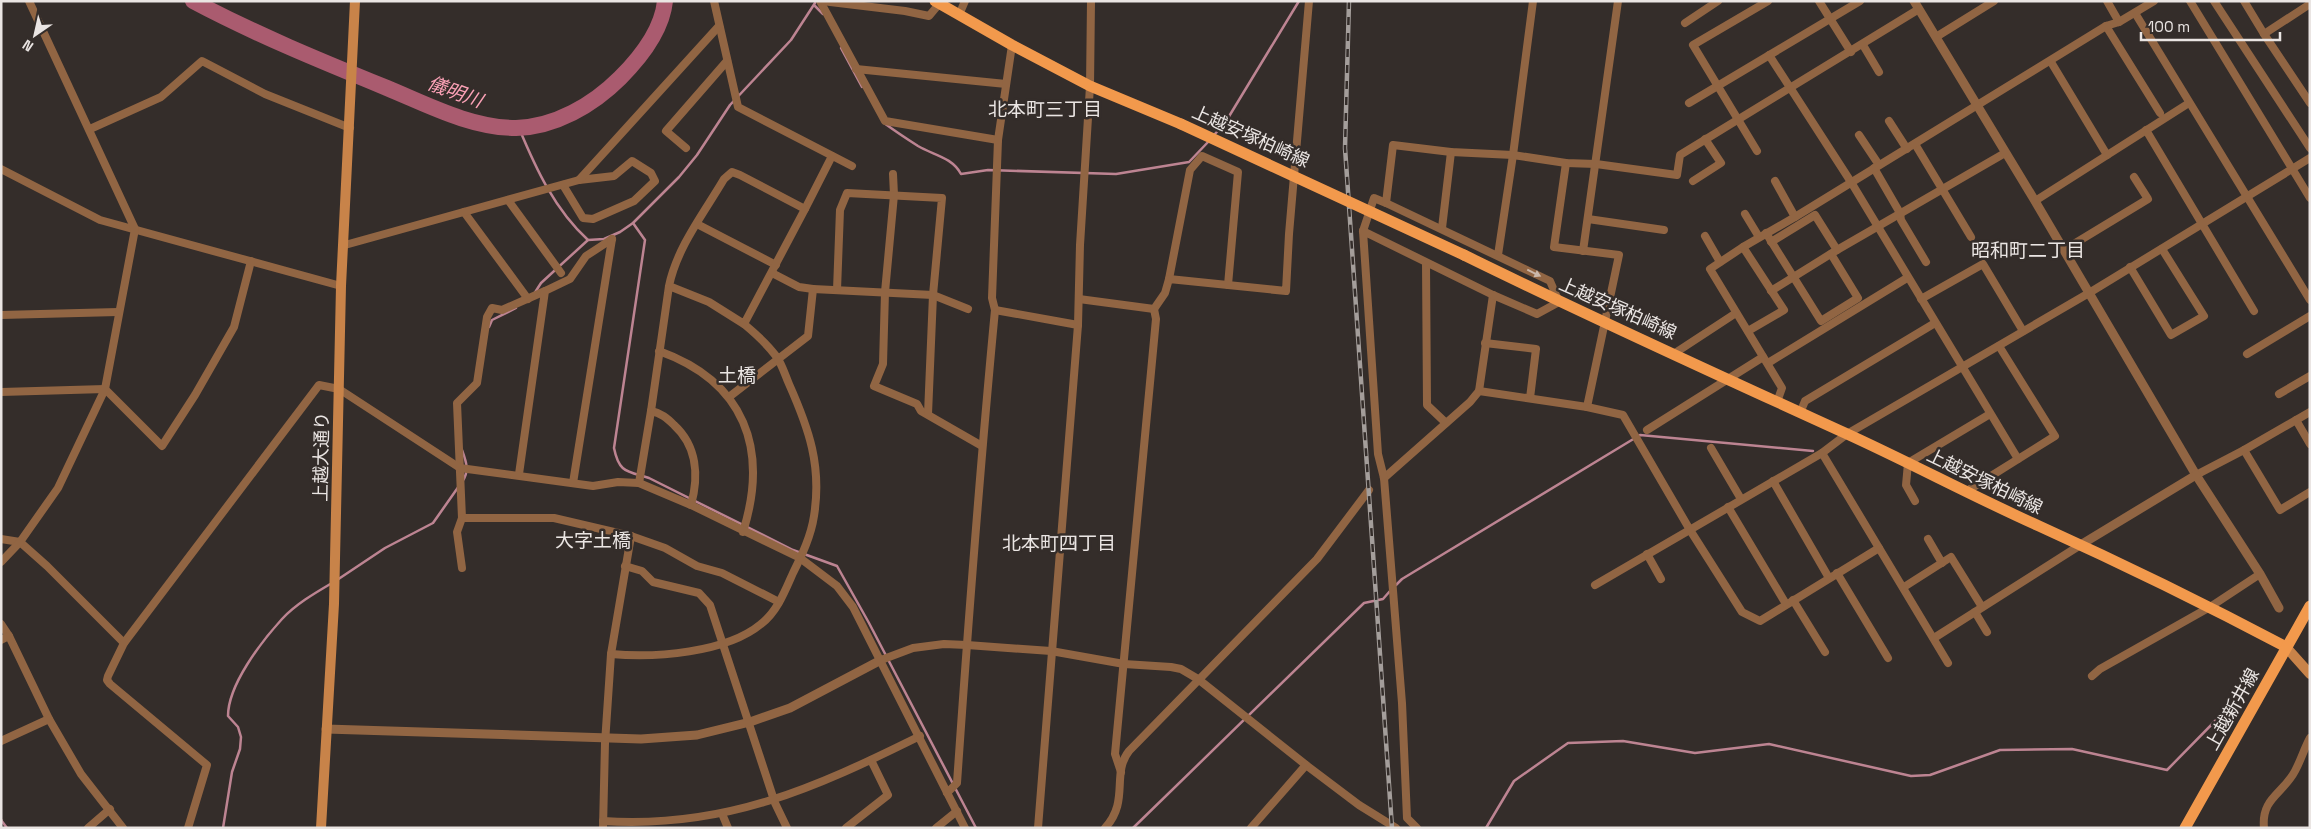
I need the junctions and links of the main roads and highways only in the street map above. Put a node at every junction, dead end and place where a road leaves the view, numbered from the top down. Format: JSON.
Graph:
{"nodes":[{"id":1,"x":355,"y":1,"type":"edge"},
{"id":2,"x":937,"y":3,"type":"edge"},
{"id":3,"x":2310,"y":606,"type":"edge"},
{"id":4,"x":2286,"y":647,"type":"junction"},
{"id":5,"x":2310,"y":674,"type":"edge"},
{"id":6,"x":321,"y":828,"type":"edge"},
{"id":7,"x":2185,"y":828,"type":"edge"}],
"edges":[{"from":1,"to":6,"type":"main road","name":"上越大通り"},
{"from":2,"to":4,"type":"main road","name":"上越安塚柏崎線","bridge":true},
{"from":3,"to":4,"type":"main road","name":"上越新井線"},
{"from":4,"to":5,"type":"main road"},
{"from":4,"to":7,"type":"main road","name":"上越新井線"}]}
